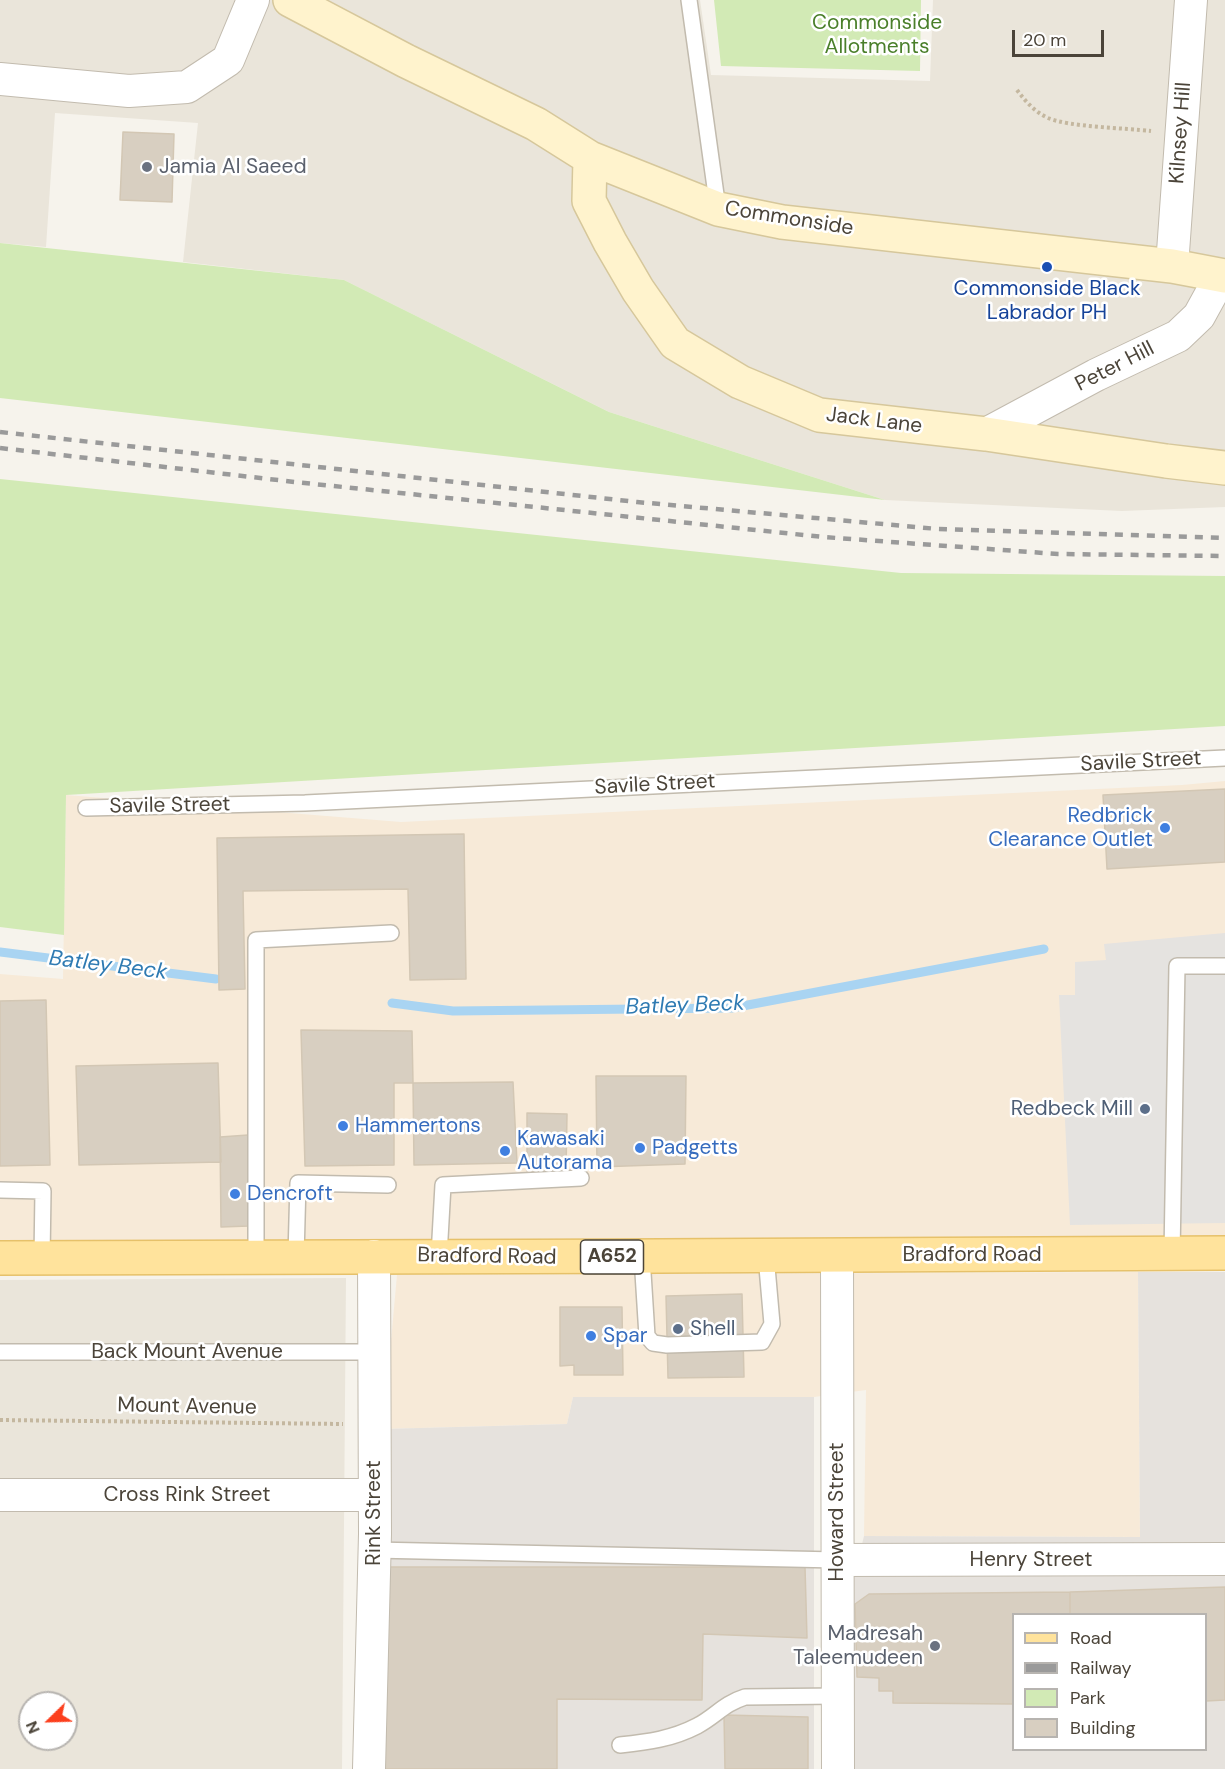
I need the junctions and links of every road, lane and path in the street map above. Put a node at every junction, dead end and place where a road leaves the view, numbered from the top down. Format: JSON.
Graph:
{"nodes":[{"id":1,"x":253,"y":0,"type":"edge"},
{"id":2,"x":290,"y":0,"type":"edge"},
{"id":3,"x":689,"y":0,"type":"edge"},
{"id":4,"x":1191,"y":0,"type":"edge"},
{"id":5,"x":0,"y":79,"type":"edge"},
{"id":6,"x":1017,"y":90,"type":"dead end"},
{"id":7,"x":1181,"y":134,"type":"junction"},
{"id":8,"x":590,"y":158,"type":"junction"},
{"id":9,"x":718,"y":209,"type":"junction"},
{"id":10,"x":1172,"y":266,"type":"junction"},
{"id":11,"x":1223,"y":276,"type":"edge"},
{"id":12,"x":987,"y":434,"type":"junction"},
{"id":13,"x":1225,"y":468,"type":"edge"},
{"id":14,"x":1225,"y":758,"type":"edge"},
{"id":15,"x":86,"y":808,"type":"dead end"},
{"id":16,"x":391,"y":933,"type":"dead end"},
{"id":17,"x":1225,"y":966,"type":"edge"},
{"id":18,"x":581,"y":1178,"type":"dead end"},
{"id":19,"x":388,"y":1185,"type":"dead end"},
{"id":20,"x":0,"y":1190,"type":"edge"},
{"id":21,"x":1225,"y":1253,"type":"edge"},
{"id":22,"x":1172,"y":1254,"type":"junction"},
{"id":23,"x":837,"y":1255,"type":"junction"},
{"id":24,"x":296,"y":1256,"type":"junction"},
{"id":25,"x":374,"y":1256,"type":"junction"},
{"id":26,"x":439,"y":1256,"type":"junction"},
{"id":27,"x":766,"y":1256,"type":"junction"},
{"id":28,"x":256,"y":1257,"type":"junction"},
{"id":29,"x":642,"y":1257,"type":"junction"},
{"id":30,"x":0,"y":1258,"type":"edge"},
{"id":31,"x":42,"y":1258,"type":"junction"},
{"id":32,"x":0,"y":1352,"type":"edge"},
{"id":33,"x":374,"y":1352,"type":"junction"},
{"id":34,"x":0,"y":1420,"type":"edge"},
{"id":35,"x":374,"y":1425,"type":"junction"},
{"id":36,"x":0,"y":1495,"type":"edge"},
{"id":37,"x":374,"y":1495,"type":"junction"},
{"id":38,"x":374,"y":1550,"type":"junction"},
{"id":39,"x":837,"y":1560,"type":"junction"},
{"id":40,"x":1225,"y":1560,"type":"edge"},
{"id":41,"x":838,"y":1696,"type":"junction"},
{"id":42,"x":620,"y":1745,"type":"dead end"},
{"id":43,"x":369,"y":1769,"type":"edge"},
{"id":44,"x":838,"y":1769,"type":"edge"}],
"edges":[{"from":1,"to":5,"type":"street"},
{"from":2,"to":8,"type":"street","name":"Commonside"},
{"from":3,"to":9,"type":"lane"},
{"from":4,"to":7,"type":"street","name":"Kilnsey Hill"},
{"from":6,"to":7,"type":"path"},
{"from":7,"to":10,"type":"street","name":"Kilnsey Hill"},
{"from":8,"to":9,"type":"street","name":"Commonside"},
{"from":8,"to":12,"type":"street","name":"Jack Lane"},
{"from":9,"to":10,"type":"street","name":"Commonside"},
{"from":10,"to":11,"type":"street","name":"Commonside"},
{"from":11,"to":12,"type":"street","name":"Peter Hill"},
{"from":12,"to":13,"type":"street","name":"Jack Lane"},
{"from":14,"to":15,"type":"lane","name":"Savile Street"},
{"from":16,"to":28,"type":"lane"},
{"from":17,"to":22,"type":"lane"},
{"from":18,"to":26,"type":"lane"},
{"from":19,"to":24,"type":"lane"},
{"from":20,"to":31,"type":"lane"},
{"from":21,"to":22,"type":"main road","name":"Bradford Road","number":"A652"},
{"from":22,"to":23,"type":"main road","name":"Bradford Road","number":"A652"},
{"from":23,"to":27,"type":"main road","name":"Bradford Road","number":"A652"},
{"from":23,"to":39,"type":"street","name":"Howard Street"},
{"from":24,"to":25,"type":"main road","name":"Bradford Road","number":"A652"},
{"from":24,"to":28,"type":"main road","name":"Bradford Road","number":"A652"},
{"from":25,"to":26,"type":"main road","name":"Bradford Road","number":"A652"},
{"from":25,"to":33,"type":"street","name":"Rink Street"},
{"from":26,"to":29,"type":"main road","name":"Bradford Road","number":"A652"},
{"from":27,"to":29,"type":"main road","name":"Bradford Road","number":"A652"},
{"from":27,"to":29,"type":"lane"},
{"from":28,"to":31,"type":"main road","name":"Bradford Road","number":"A652"},
{"from":30,"to":31,"type":"main road","name":"Bradford Road","number":"A652"},
{"from":32,"to":33,"type":"lane","name":"Back Mount Avenue"},
{"from":33,"to":35,"type":"street","name":"Rink Street"},
{"from":34,"to":35,"type":"path","name":"Mount Avenue"},
{"from":35,"to":37,"type":"street","name":"Rink Street"},
{"from":36,"to":37,"type":"street","name":"Cross Rink Street"},
{"from":37,"to":38,"type":"street","name":"Rink Street"},
{"from":38,"to":39,"type":"lane"},
{"from":38,"to":43,"type":"street","name":"Rink Street"},
{"from":39,"to":40,"type":"street","name":"Henry Street"},
{"from":39,"to":41,"type":"street","name":"Howard Street"},
{"from":41,"to":42,"type":"lane"},
{"from":41,"to":44,"type":"street","name":"Howard Street"}]}
